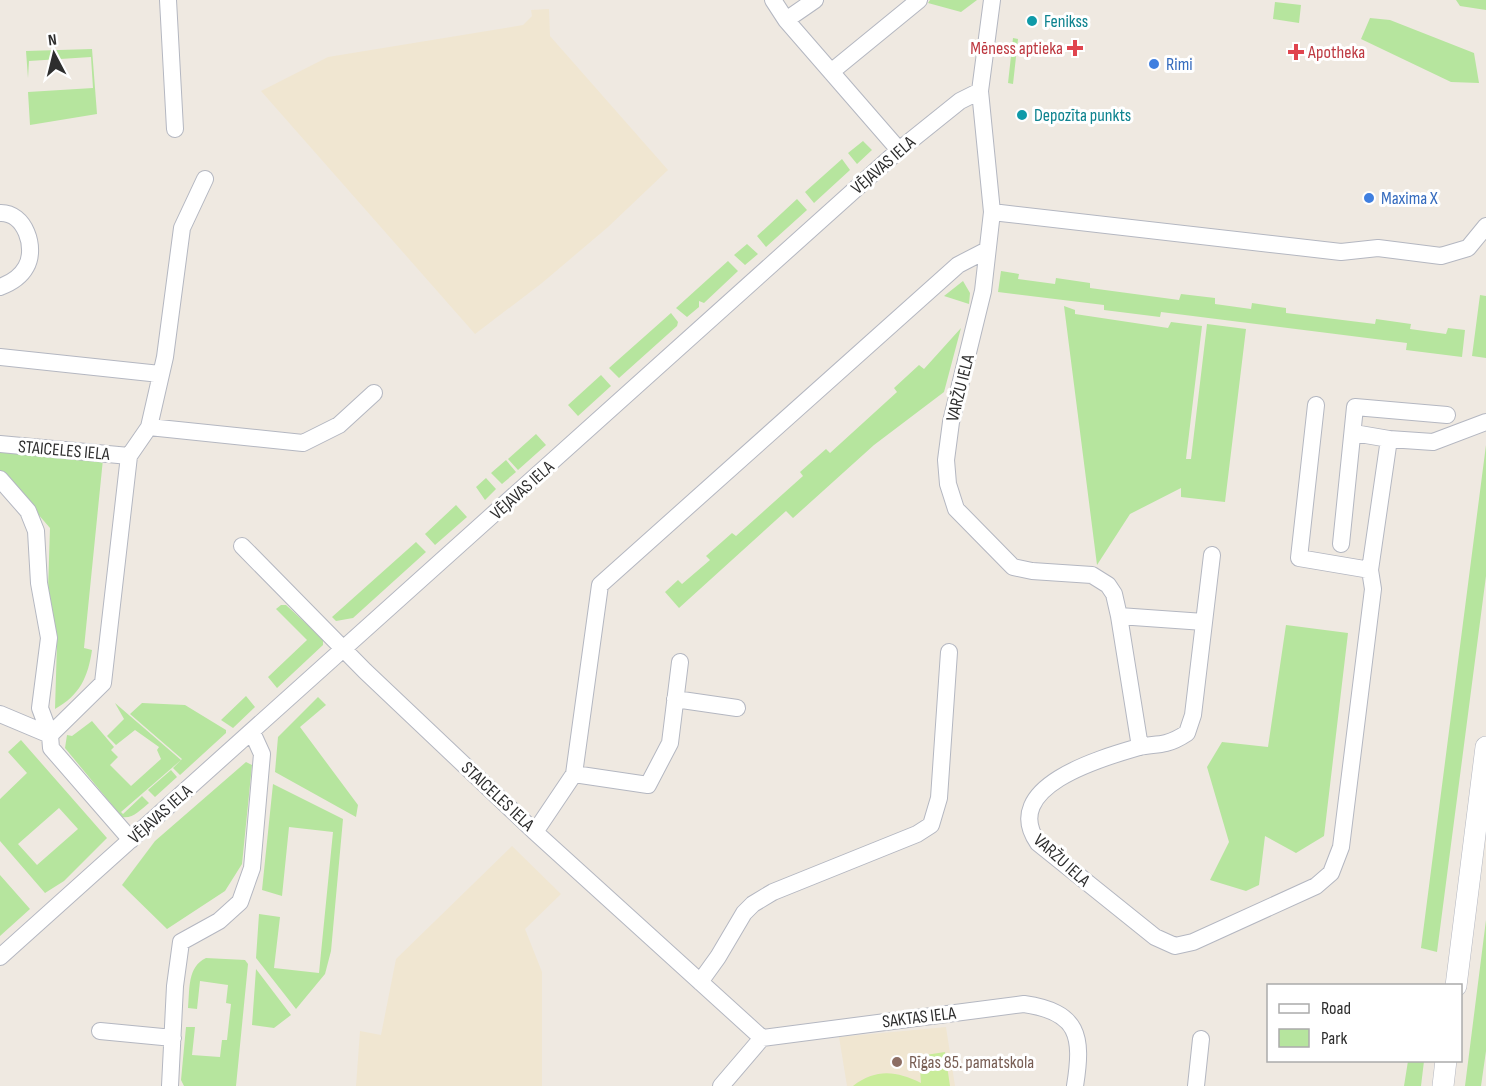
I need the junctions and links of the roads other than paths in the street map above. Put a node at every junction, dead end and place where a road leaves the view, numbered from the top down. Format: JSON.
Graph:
{"nodes":[{"id":1,"x":168,"y":0,"type":"edge"},
{"id":2,"x":773,"y":0,"type":"edge"},
{"id":3,"x":816,"y":0,"type":"edge"},
{"id":4,"x":920,"y":0,"type":"edge"},
{"id":5,"x":992,"y":0,"type":"edge"},
{"id":6,"x":786,"y":20,"type":"junction"},
{"id":7,"x":831,"y":72,"type":"junction"},
{"id":8,"x":980,"y":91,"type":"junction"},
{"id":9,"x":175,"y":129,"type":"dead end"},
{"id":10,"x":899,"y":150,"type":"junction"},
{"id":11,"x":205,"y":179,"type":"dead end"},
{"id":12,"x":992,"y":212,"type":"junction"},
{"id":13,"x":0,"y":213,"type":"edge"},
{"id":14,"x":1486,"y":226,"type":"edge"},
{"id":15,"x":987,"y":250,"type":"junction"},
{"id":16,"x":0,"y":287,"type":"edge"},
{"id":17,"x":0,"y":357,"type":"edge"},
{"id":18,"x":160,"y":374,"type":"junction"},
{"id":19,"x":374,"y":393,"type":"dead end"},
{"id":20,"x":1316,"y":405,"type":"dead end"},
{"id":21,"x":1447,"y":415,"type":"dead end"},
{"id":22,"x":1486,"y":422,"type":"edge"},
{"id":23,"x":149,"y":427,"type":"junction"},
{"id":24,"x":1354,"y":433,"type":"junction"},
{"id":25,"x":1389,"y":439,"type":"junction"},
{"id":26,"x":0,"y":444,"type":"edge"},
{"id":27,"x":129,"y":456,"type":"junction"},
{"id":28,"x":0,"y":479,"type":"edge"},
{"id":29,"x":1341,"y":544,"type":"dead end"},
{"id":30,"x":242,"y":546,"type":"dead end"},
{"id":31,"x":1212,"y":555,"type":"dead end"},
{"id":32,"x":1370,"y":570,"type":"junction"},
{"id":33,"x":1119,"y":616,"type":"junction"},
{"id":34,"x":1204,"y":622,"type":"junction"},
{"id":35,"x":343,"y":651,"type":"junction"},
{"id":36,"x":949,"y":652,"type":"dead end"},
{"id":37,"x":680,"y":662,"type":"dead end"},
{"id":38,"x":675,"y":699,"type":"junction"},
{"id":39,"x":737,"y":708,"type":"dead end"},
{"id":40,"x":0,"y":714,"type":"edge"},
{"id":41,"x":252,"y":732,"type":"junction"},
{"id":42,"x":50,"y":735,"type":"junction"},
{"id":43,"x":1140,"y":747,"type":"junction"},
{"id":44,"x":1486,"y":747,"type":"edge"},
{"id":45,"x":574,"y":774,"type":"junction"},
{"id":46,"x":535,"y":832,"type":"junction"},
{"id":47,"x":131,"y":840,"type":"junction"},
{"id":48,"x":0,"y":957,"type":"edge"},
{"id":49,"x":700,"y":982,"type":"junction"},
{"id":50,"x":1456,"y":984,"type":"edge"},
{"id":51,"x":100,"y":1031,"type":"dead end"},
{"id":52,"x":173,"y":1038,"type":"junction"},
{"id":53,"x":762,"y":1038,"type":"junction"},
{"id":54,"x":1201,"y":1039,"type":"dead end"},
{"id":55,"x":1446,"y":1062,"type":"edge"},
{"id":56,"x":170,"y":1086,"type":"edge"},
{"id":57,"x":721,"y":1086,"type":"edge"},
{"id":58,"x":1076,"y":1086,"type":"edge"},
{"id":59,"x":1196,"y":1086,"type":"edge"},
{"id":60,"x":1443,"y":1086,"type":"edge"}],
"edges":[{"from":1,"to":9,"type":"street"},
{"from":2,"to":6,"type":"street"},
{"from":3,"to":6,"type":"street"},
{"from":4,"to":7,"type":"street"},
{"from":5,"to":8,"type":"street"},
{"from":6,"to":7,"type":"street"},
{"from":7,"to":10,"type":"street"},
{"from":8,"to":10,"type":"street","name":"VĒJAVAS IELA"},
{"from":8,"to":12,"type":"street","name":"VARŽU IELA"},
{"from":10,"to":35,"type":"street","name":"VĒJAVAS IELA"},
{"from":11,"to":18,"type":"street"},
{"from":12,"to":14,"type":"street"},
{"from":12,"to":15,"type":"street","name":"VARŽU IELA"},
{"from":13,"to":16,"type":"street"},
{"from":15,"to":33,"type":"street","name":"VARŽU IELA"},
{"from":15,"to":45,"type":"street"},
{"from":17,"to":18,"type":"street"},
{"from":18,"to":23,"type":"street"},
{"from":19,"to":23,"type":"street"},
{"from":20,"to":32,"type":"street"},
{"from":21,"to":24,"type":"street"},
{"from":22,"to":25,"type":"street"},
{"from":23,"to":27,"type":"street","name":"STAICELES IELA"},
{"from":24,"to":25,"type":"street"},
{"from":24,"to":29,"type":"street"},
{"from":25,"to":32,"type":"street","name":"VARŽU IELA"},
{"from":26,"to":27,"type":"street","name":"STAICELES IELA"},
{"from":27,"to":42,"type":"street","name":"STAICELES IELA"},
{"from":28,"to":42,"type":"street"},
{"from":30,"to":35,"type":"street","name":"STAICELES IELA"},
{"from":31,"to":34,"type":"street"},
{"from":32,"to":43,"type":"street","name":"VARŽU IELA"},
{"from":33,"to":34,"type":"street"},
{"from":33,"to":43,"type":"street","name":"VARŽU IELA"},
{"from":34,"to":43,"type":"street"},
{"from":35,"to":41,"type":"street","name":"VĒJAVAS IELA"},
{"from":35,"to":46,"type":"street","name":"STAICELES IELA"},
{"from":36,"to":49,"type":"street"},
{"from":37,"to":38,"type":"street"},
{"from":38,"to":39,"type":"street"},
{"from":38,"to":45,"type":"street"},
{"from":40,"to":42,"type":"street"},
{"from":41,"to":47,"type":"street","name":"VĒJAVAS IELA"},
{"from":41,"to":52,"type":"street"},
{"from":42,"to":47,"type":"street"},
{"from":44,"to":50,"type":"street"},
{"from":45,"to":46,"type":"street"},
{"from":46,"to":49,"type":"street","name":"STAICELES IELA"},
{"from":47,"to":48,"type":"street","name":"VĒJAVAS IELA"},
{"from":49,"to":53,"type":"street","name":"STAICELES IELA"},
{"from":51,"to":52,"type":"street"},
{"from":52,"to":56,"type":"street"},
{"from":53,"to":57,"type":"street"},
{"from":53,"to":58,"type":"street","name":"SAKTAS IELA"},
{"from":54,"to":59,"type":"street"},
{"from":55,"to":60,"type":"street"}]}
